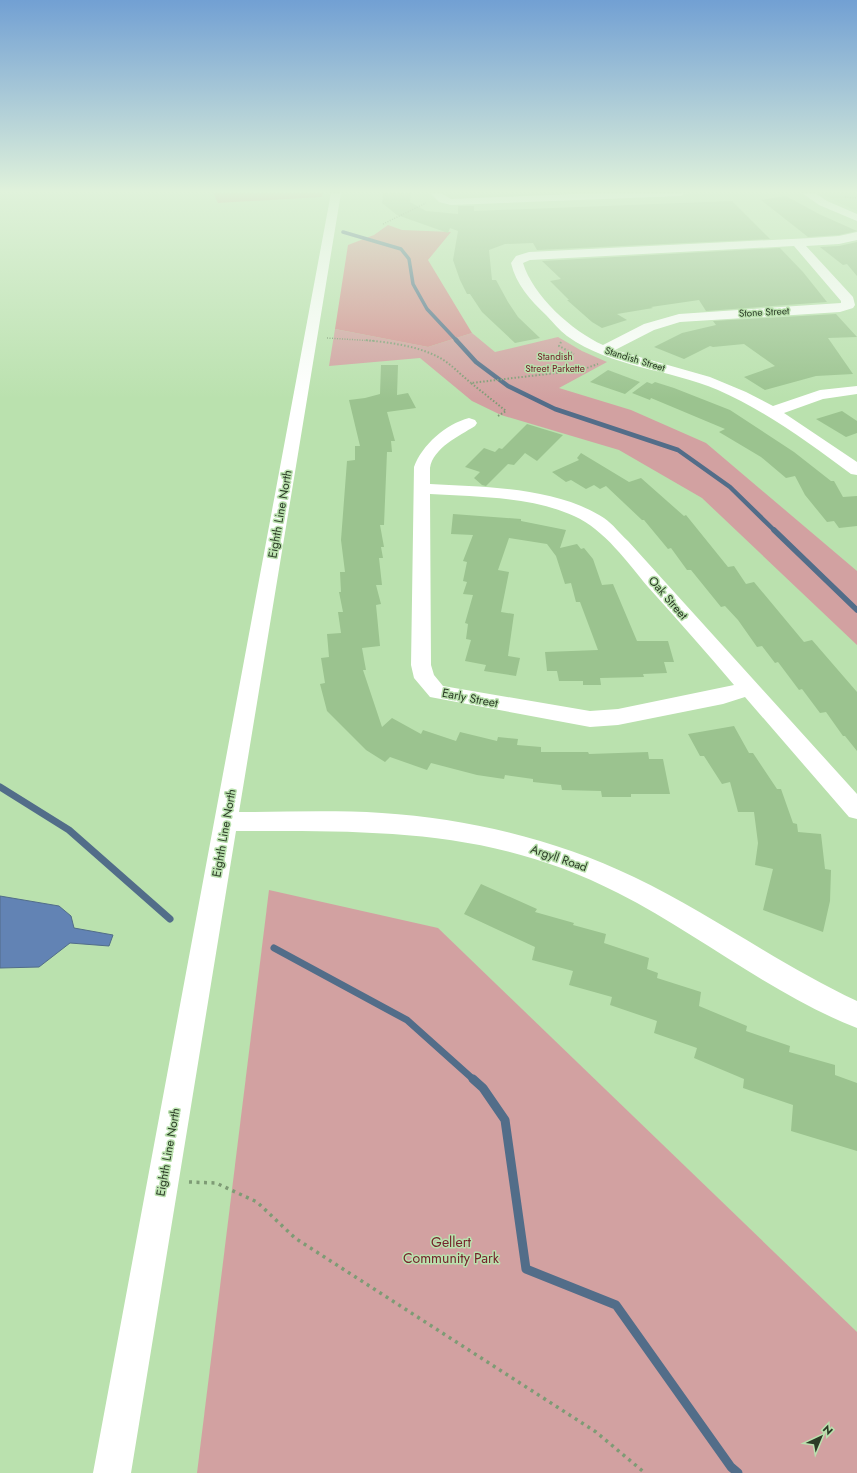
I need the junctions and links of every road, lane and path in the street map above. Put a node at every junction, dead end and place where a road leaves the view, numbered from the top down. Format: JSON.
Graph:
{"nodes":[{"id":1,"x":324,"y":262,"type":"edge"},
{"id":2,"x":519,"y":262,"type":"edge"},
{"id":3,"x":814,"y":262,"type":"edge"},
{"id":4,"x":321,"y":338,"type":"dead end"},
{"id":5,"x":602,"y":356,"type":"junction"},
{"id":6,"x":471,"y":383,"type":"junction"},
{"id":7,"x":857,"y":390,"type":"edge"},
{"id":8,"x":771,"y":412,"type":"junction"},
{"id":9,"x":498,"y":416,"type":"dead end"},
{"id":10,"x":469,"y":423,"type":"dead end"},
{"id":11,"x":857,"y":470,"type":"edge"},
{"id":12,"x":421,"y":488,"type":"junction"},
{"id":13,"x":748,"y":689,"type":"junction"},
{"id":14,"x":857,"y":810,"type":"edge"},
{"id":15,"x":226,"y":822,"type":"junction"},
{"id":16,"x":857,"y":1015,"type":"edge"},
{"id":17,"x":189,"y":1182,"type":"dead end"},
{"id":18,"x":112,"y":1473,"type":"edge"},
{"id":19,"x":644,"y":1473,"type":"edge"}],
"edges":[{"from":1,"to":15,"type":"street","name":"Eighth Line North"},
{"from":2,"to":5,"type":"street","name":"Standish Street"},
{"from":3,"to":5,"type":"street","name":"Stone Street"},
{"from":4,"to":6,"type":"path"},
{"from":5,"to":6,"type":"path"},
{"from":5,"to":8,"type":"street","name":"Standish Street"},
{"from":6,"to":9,"type":"path"},
{"from":7,"to":8,"type":"street"},
{"from":8,"to":11,"type":"street","name":"Standish Street"},
{"from":10,"to":12,"type":"street","name":"Early Street"},
{"from":12,"to":13,"type":"street","name":"Oak Street"},
{"from":12,"to":13,"type":"street","name":"Early Street"},
{"from":13,"to":14,"type":"street","name":"Oak Street"},
{"from":15,"to":16,"type":"street","name":"Argyll Road"},
{"from":15,"to":18,"type":"street","name":"Eighth Line North"},
{"from":17,"to":19,"type":"path"}]}
